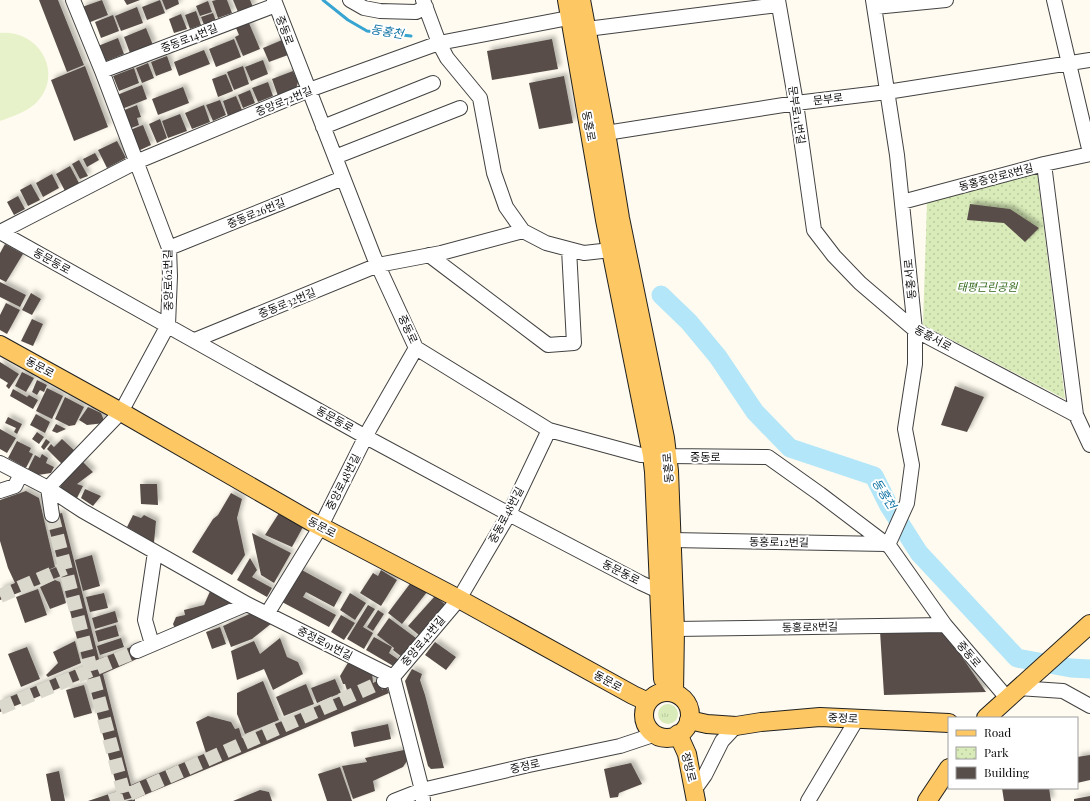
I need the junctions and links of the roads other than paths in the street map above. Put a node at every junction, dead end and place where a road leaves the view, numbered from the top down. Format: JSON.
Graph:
{"nodes":[{"id":1,"x":73,"y":0,"type":"edge"},
{"id":2,"x":350,"y":0,"type":"edge"},
{"id":3,"x":568,"y":0,"type":"edge"},
{"id":4,"x":946,"y":0,"type":"edge"},
{"id":5,"x":1054,"y":0,"type":"edge"},
{"id":6,"x":275,"y":2,"type":"edge"},
{"id":7,"x":778,"y":2,"type":"edge"},
{"id":8,"x":425,"y":4,"type":"edge"},
{"id":9,"x":874,"y":4,"type":"edge"},
{"id":10,"x":381,"y":5,"type":"edge"},
{"id":11,"x":580,"y":15,"type":"edge"},
{"id":12,"x":439,"y":43,"type":"junction"},
{"id":13,"x":1090,"y":60,"type":"edge"},
{"id":14,"x":1069,"y":64,"type":"junction"},
{"id":15,"x":102,"y":72,"type":"junction"},
{"id":16,"x":433,"y":83,"type":"dead end"},
{"id":17,"x":309,"y":90,"type":"junction"},
{"id":18,"x":887,"y":92,"type":"junction"},
{"id":19,"x":796,"y":103,"type":"junction"},
{"id":20,"x":460,"y":108,"type":"dead end"},
{"id":21,"x":589,"y":126,"type":"junction"},
{"id":22,"x":323,"y":127,"type":"junction"},
{"id":23,"x":606,"y":133,"type":"junction"},
{"id":24,"x":1090,"y":153,"type":"edge"},
{"id":25,"x":335,"y":157,"type":"junction"},
{"id":26,"x":136,"y":162,"type":"junction"},
{"id":27,"x":1044,"y":164,"type":"junction"},
{"id":28,"x":343,"y":178,"type":"junction"},
{"id":29,"x":902,"y":202,"type":"junction"},
{"id":30,"x":814,"y":230,"type":"joint"},
{"id":31,"x":523,"y":231,"type":"junction"},
{"id":32,"x":0,"y":232,"type":"edge"},
{"id":33,"x":169,"y":248,"type":"junction"},
{"id":34,"x":569,"y":249,"type":"junction"},
{"id":35,"x":618,"y":249,"type":"junction"},
{"id":36,"x":429,"y":255,"type":"junction"},
{"id":37,"x":378,"y":265,"type":"junction"},
{"id":38,"x":168,"y":325,"type":"junction"},
{"id":39,"x":915,"y":330,"type":"junction"},
{"id":40,"x":195,"y":340,"type":"junction"},
{"id":41,"x":0,"y":345,"type":"edge"},
{"id":42,"x":416,"y":348,"type":"junction"},
{"id":43,"x":121,"y":412,"type":"junction"},
{"id":44,"x":1076,"y":415,"type":"junction"},
{"id":45,"x":549,"y":430,"type":"junction"},
{"id":46,"x":366,"y":436,"type":"junction"},
{"id":47,"x":1090,"y":445,"type":"edge"},
{"id":48,"x":660,"y":456,"type":"junction"},
{"id":49,"x":0,"y":463,"type":"edge"},
{"id":50,"x":22,"y":474,"type":"junction"},
{"id":51,"x":48,"y":488,"type":"junction"},
{"id":52,"x":0,"y":491,"type":"edge"},
{"id":53,"x":509,"y":514,"type":"junction"},
{"id":54,"x":52,"y":516,"type":"tunnel mouth"},
{"id":55,"x":321,"y":526,"type":"junction"},
{"id":56,"x":672,"y":540,"type":"junction"},
{"id":57,"x":887,"y":545,"type":"junction"},
{"id":58,"x":155,"y":552,"type":"junction"},
{"id":59,"x":667,"y":595,"type":"junction"},
{"id":60,"x":459,"y":598,"type":"junction"},
{"id":61,"x":247,"y":604,"type":"junction"},
{"id":62,"x":267,"y":614,"type":"junction"},
{"id":63,"x":1090,"y":624,"type":"edge"},
{"id":64,"x":945,"y":625,"type":"junction"},
{"id":65,"x":676,"y":629,"type":"junction"},
{"id":66,"x":152,"y":644,"type":"junction"},
{"id":67,"x":137,"y":651,"type":"tunnel mouth"},
{"id":68,"x":388,"y":679,"type":"junction"},
{"id":69,"x":1016,"y":690,"type":"junction"},
{"id":70,"x":669,"y":693,"type":"junction"},
{"id":71,"x":648,"y":702,"type":"junction"},
{"id":72,"x":1090,"y":706,"type":"edge"},
{"id":73,"x":987,"y":717,"type":"edge"},
{"id":74,"x":857,"y":719,"type":"junction"},
{"id":75,"x":689,"y":720,"type":"junction"},
{"id":76,"x":948,"y":723,"type":"edge"},
{"id":77,"x":736,"y":726,"type":"junction"},
{"id":78,"x":656,"y":734,"type":"junction"},
{"id":79,"x":678,"y":734,"type":"junction"},
{"id":80,"x":948,"y":770,"type":"edge"},
{"id":81,"x":423,"y":795,"type":"edge"},
{"id":82,"x":692,"y":797,"type":"edge"},
{"id":83,"x":394,"y":801,"type":"edge"},
{"id":84,"x":808,"y":801,"type":"edge"},
{"id":85,"x":927,"y":801,"type":"edge"}],
"edges":[{"from":1,"to":15,"type":"street","name":"중앙로62번길"},
{"from":2,"to":10,"type":"street"},
{"from":3,"to":11,"type":"main road","name":"동홍로"},
{"from":4,"to":9,"type":"street","name":"동홍서로"},
{"from":5,"to":14,"type":"street"},
{"from":6,"to":15,"type":"street","name":"중동로14번길"},
{"from":6,"to":17,"type":"street","name":"중동로"},
{"from":7,"to":11,"type":"street"},
{"from":7,"to":19,"type":"street","name":"문부로11번길"},
{"from":8,"to":10,"type":"street"},
{"from":8,"to":12,"type":"street"},
{"from":9,"to":18,"type":"street","name":"동홍서로"},
{"from":11,"to":12,"type":"street","name":"중앙로72번길"},
{"from":11,"to":21,"type":"main road","name":"동홍로"},
{"from":11,"to":23,"type":"main road","name":"동홍로"},
{"from":12,"to":17,"type":"street","name":"중앙로72번길"},
{"from":12,"to":31,"type":"street"},
{"from":13,"to":14,"type":"street","name":"문부로"},
{"from":14,"to":18,"type":"street","name":"문부로"},
{"from":14,"to":24,"type":"street"},
{"from":15,"to":26,"type":"street","name":"중앙로62번길"},
{"from":16,"to":22,"type":"street"},
{"from":17,"to":22,"type":"street","name":"중동로"},
{"from":17,"to":26,"type":"street","name":"중앙로72번길"},
{"from":18,"to":19,"type":"street","name":"문부로"},
{"from":18,"to":29,"type":"street","name":"동홍서로"},
{"from":19,"to":23,"type":"street","name":"문부로"},
{"from":19,"to":30,"type":"street","name":"문부로11번길"},
{"from":20,"to":25,"type":"street"},
{"from":21,"to":23,"type":"street"},
{"from":21,"to":35,"type":"main road","name":"동홍로"},
{"from":22,"to":25,"type":"street","name":"중동로"},
{"from":23,"to":35,"type":"main road","name":"동홍로"},
{"from":24,"to":27,"type":"street","name":"동홍중앙로8번길"},
{"from":25,"to":28,"type":"street","name":"중동로"},
{"from":26,"to":32,"type":"street","name":"중앙로72번길"},
{"from":26,"to":33,"type":"street","name":"중앙로62번길"},
{"from":27,"to":29,"type":"street","name":"동홍중앙로8번길"},
{"from":27,"to":44,"type":"street"},
{"from":28,"to":33,"type":"street","name":"중동로26번길"},
{"from":28,"to":37,"type":"street","name":"중동로"},
{"from":29,"to":39,"type":"street","name":"동홍서로"},
{"from":30,"to":39,"type":"street","name":"동흥서로"},
{"from":31,"to":34,"type":"street"},
{"from":31,"to":36,"type":"street"},
{"from":32,"to":38,"type":"street","name":"동문동로"},
{"from":33,"to":38,"type":"street","name":"중앙로62번길"},
{"from":34,"to":35,"type":"street"},
{"from":34,"to":36,"type":"street"},
{"from":35,"to":48,"type":"main road","name":"동홍로"},
{"from":36,"to":37,"type":"street"},
{"from":37,"to":40,"type":"street","name":"중동로32번길"},
{"from":37,"to":42,"type":"street","name":"중동로"},
{"from":38,"to":40,"type":"street","name":"동문동로"},
{"from":38,"to":43,"type":"street","name":"중앙로62번길"},
{"from":39,"to":44,"type":"street","name":"동흥서로"},
{"from":39,"to":57,"type":"street","name":"동홍서로"},
{"from":40,"to":46,"type":"street","name":"동문동로"},
{"from":41,"to":43,"type":"main road","name":"동문로"},
{"from":42,"to":45,"type":"street","name":"중동로"},
{"from":42,"to":46,"type":"street","name":"중앙로48번길"},
{"from":43,"to":51,"type":"street","name":"중앙로62번길"},
{"from":43,"to":55,"type":"main road","name":"동문로"},
{"from":44,"to":47,"type":"street"},
{"from":45,"to":48,"type":"street","name":"중동로"},
{"from":45,"to":53,"type":"street","name":"중동로48번길"},
{"from":46,"to":53,"type":"street","name":"동문동로"},
{"from":46,"to":55,"type":"street","name":"중앙로48번길"},
{"from":48,"to":56,"type":"main road","name":"동홍로"},
{"from":48,"to":57,"type":"street","name":"중동로"},
{"from":48,"to":59,"type":"main road","name":"동홍로"},
{"from":49,"to":50,"type":"street","name":"중정로91번길"},
{"from":50,"to":51,"type":"street","name":"중정로91번길"},
{"from":50,"to":52,"type":"street"},
{"from":51,"to":54,"type":"street"},
{"from":51,"to":58,"type":"street","name":"중정로91번길"},
{"from":53,"to":59,"type":"street","name":"동문동로"},
{"from":53,"to":60,"type":"street","name":"중동로48번길"},
{"from":55,"to":60,"type":"main road","name":"동문로"},
{"from":55,"to":62,"type":"street","name":"중앙로48번길"},
{"from":56,"to":57,"type":"street","name":"동홍로12번길"},
{"from":56,"to":59,"type":"main road","name":"동홍로"},
{"from":57,"to":64,"type":"street","name":"중동로"},
{"from":58,"to":61,"type":"street","name":"중정로91번길"},
{"from":58,"to":66,"type":"street"},
{"from":59,"to":65,"type":"main road","name":"동홍로"},
{"from":59,"to":70,"type":"main road","name":"동홍로"},
{"from":60,"to":68,"type":"street","name":"중앙로42번길"},
{"from":60,"to":71,"type":"main road","name":"동문로"},
{"from":61,"to":62,"type":"street","name":"중정로91번길"},
{"from":61,"to":66,"type":"street"},
{"from":62,"to":68,"type":"street","name":"중정로91번길"},
{"from":63,"to":69,"type":"main road"},
{"from":64,"to":65,"type":"street","name":"동홍로8번길"},
{"from":64,"to":69,"type":"street","name":"중동로"},
{"from":65,"to":70,"type":"main road","name":"동홍로"},
{"from":66,"to":67,"type":"street"},
{"from":68,"to":81,"type":"street"},
{"from":69,"to":72,"type":"street"},
{"from":69,"to":73,"type":"main road"},
{"from":70,"to":71,"type":"main road"},
{"from":70,"to":75,"type":"main road"},
{"from":71,"to":78,"type":"main road"},
{"from":74,"to":76,"type":"main road","name":"중정로"},
{"from":74,"to":77,"type":"main road","name":"중정로"},
{"from":74,"to":84,"type":"street"},
{"from":75,"to":77,"type":"main road","name":"중정로"},
{"from":75,"to":79,"type":"main road"},
{"from":77,"to":82,"type":"street"},
{"from":78,"to":79,"type":"main road"},
{"from":78,"to":81,"type":"street","name":"중정로"},
{"from":79,"to":82,"type":"main road","name":"정방로"},
{"from":80,"to":85,"type":"main road"},
{"from":81,"to":83,"type":"street","name":"중정로"}]}
